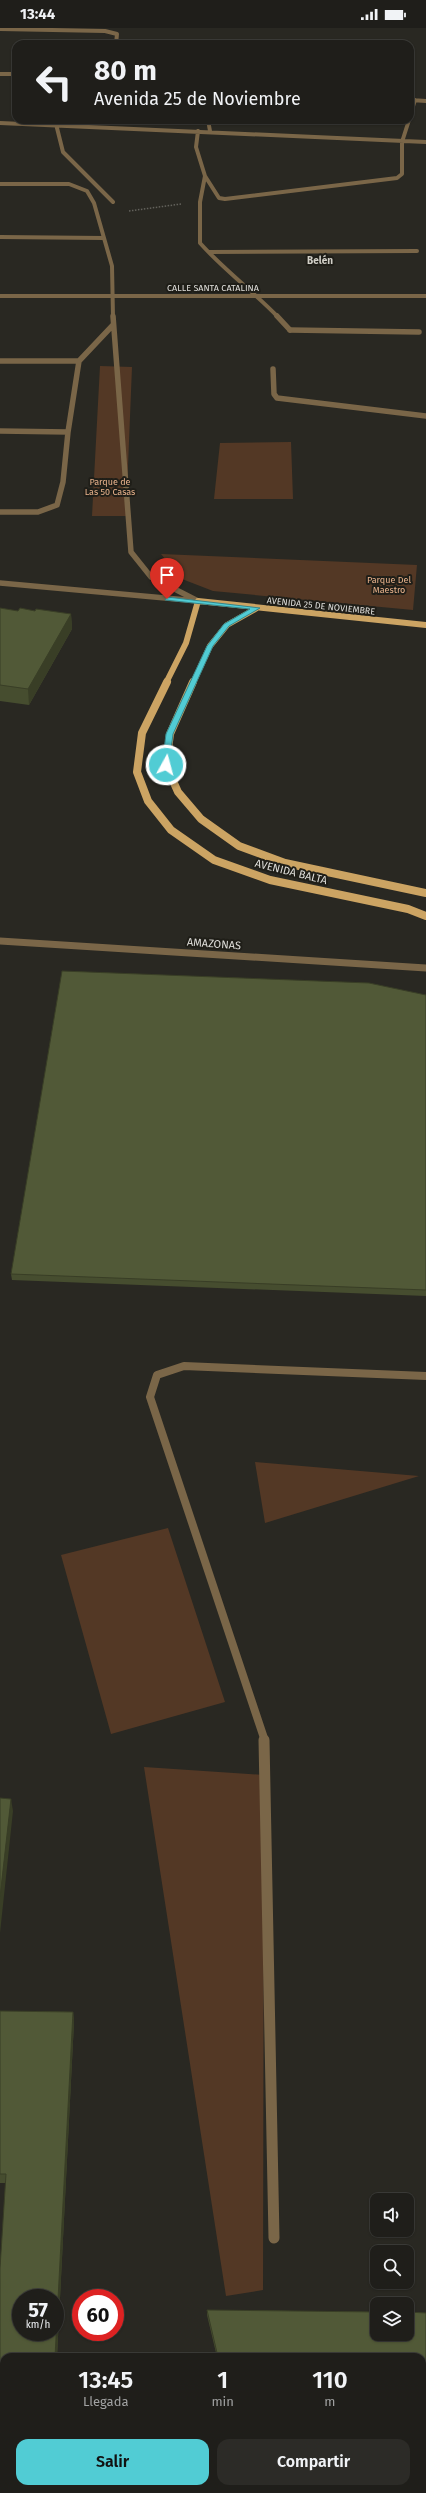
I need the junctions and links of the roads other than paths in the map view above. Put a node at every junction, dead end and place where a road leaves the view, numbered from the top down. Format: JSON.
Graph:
{"nodes":[{"id":1,"x":0,"y":29,"type":"edge"},
{"id":2,"x":56,"y":29,"type":"edge"},
{"id":3,"x":116,"y":40,"type":"edge"},
{"id":4,"x":0,"y":74,"type":"edge"},
{"id":5,"x":12,"y":74,"type":"edge"},
{"id":6,"x":414,"y":100,"type":"edge"},
{"id":7,"x":426,"y":101,"type":"edge"},
{"id":8,"x":0,"y":123,"type":"edge"},
{"id":9,"x":12,"y":123,"type":"edge"},
{"id":10,"x":56,"y":124,"type":"joint"},
{"id":11,"x":209,"y":124,"type":"edge"},
{"id":12,"x":408,"y":124,"type":"edge"},
{"id":13,"x":106,"y":126,"type":"joint"},
{"id":14,"x":198,"y":131,"type":"junction"},
{"id":15,"x":210,"y":131,"type":"junction"},
{"id":16,"x":402,"y":142,"type":"junction"},
{"id":17,"x":426,"y":142,"type":"edge"},
{"id":18,"x":205,"y":176,"type":"junction"},
{"id":19,"x":0,"y":184,"type":"edge"},
{"id":20,"x":113,"y":202,"type":"dead end"},
{"id":21,"x":0,"y":237,"type":"edge"},
{"id":22,"x":104,"y":238,"type":"junction"},
{"id":23,"x":417,"y":251,"type":"dead end"},
{"id":24,"x":209,"y":252,"type":"junction"},
{"id":25,"x":0,"y":296,"type":"edge"},
{"id":26,"x":258,"y":296,"type":"junction"},
{"id":27,"x":426,"y":296,"type":"edge"},
{"id":28,"x":111,"y":297,"type":"junction"},
{"id":29,"x":113,"y":325,"type":"junction"},
{"id":30,"x":419,"y":332,"type":"dead end"},
{"id":31,"x":0,"y":360,"type":"edge"},
{"id":32,"x":79,"y":361,"type":"junction"},
{"id":33,"x":272,"y":369,"type":"dead end"},
{"id":34,"x":426,"y":416,"type":"edge"},
{"id":35,"x":0,"y":431,"type":"edge"},
{"id":36,"x":68,"y":432,"type":"junction"},
{"id":37,"x":0,"y":512,"type":"edge"},
{"id":38,"x":0,"y":583,"type":"edge"},
{"id":39,"x":198,"y":602,"type":"junction"},
{"id":40,"x":257,"y":608,"type":"junction"},
{"id":41,"x":426,"y":626,"type":"edge"},
{"id":42,"x":426,"y":893,"type":"edge"},
{"id":43,"x":426,"y":916,"type":"edge"},
{"id":44,"x":0,"y":941,"type":"edge"},
{"id":45,"x":426,"y":968,"type":"edge"},
{"id":46,"x":426,"y":1376,"type":"edge"},
{"id":47,"x":274,"y":2238,"type":"dead end"}],
"edges":[{"from":1,"to":2,"type":"street"},
{"from":2,"to":3,"type":"street"},
{"from":4,"to":5,"type":"street"},
{"from":6,"to":7,"type":"street"},
{"from":8,"to":9,"type":"street"},
{"from":10,"to":13,"type":"street"},
{"from":10,"to":20,"type":"street"},
{"from":11,"to":15,"type":"street"},
{"from":12,"to":16,"type":"street"},
{"from":13,"to":14,"type":"street"},
{"from":14,"to":15,"type":"street"},
{"from":14,"to":18,"type":"street"},
{"from":15,"to":16,"type":"street"},
{"from":16,"to":17,"type":"street"},
{"from":16,"to":18,"type":"street"},
{"from":18,"to":24,"type":"street"},
{"from":19,"to":22,"type":"street"},
{"from":21,"to":22,"type":"street"},
{"from":22,"to":28,"type":"street"},
{"from":23,"to":24,"type":"street"},
{"from":24,"to":26,"type":"street"},
{"from":25,"to":28,"type":"street","name":"CALLE SANTA CATALINA"},
{"from":26,"to":27,"type":"street","name":"CALLE SANTA CATALINA"},
{"from":26,"to":28,"type":"street","name":"CALLE SANTA CATALINA"},
{"from":26,"to":30,"type":"street"},
{"from":28,"to":29,"type":"street"},
{"from":29,"to":32,"type":"street"},
{"from":29,"to":39,"type":"street"},
{"from":31,"to":32,"type":"street"},
{"from":32,"to":36,"type":"street"},
{"from":33,"to":34,"type":"street"},
{"from":35,"to":36,"type":"street"},
{"from":36,"to":37,"type":"street"},
{"from":38,"to":39,"type":"street","name":"AVENIDA 25 DE NOVIEMBRE"},
{"from":39,"to":40,"type":"main road","name":"AVENIDA 25 DE NOVIEMBRE"},
{"from":39,"to":43,"type":"main road","name":"AVENIDA BALTA"},
{"from":40,"to":41,"type":"main road","name":"AVENIDA 25 DE NOVIEMBRE"},
{"from":40,"to":42,"type":"main road","name":"AVENIDA BALTA"},
{"from":44,"to":45,"type":"street","name":"AMAZONAS"},
{"from":46,"to":47,"type":"street"}]}
